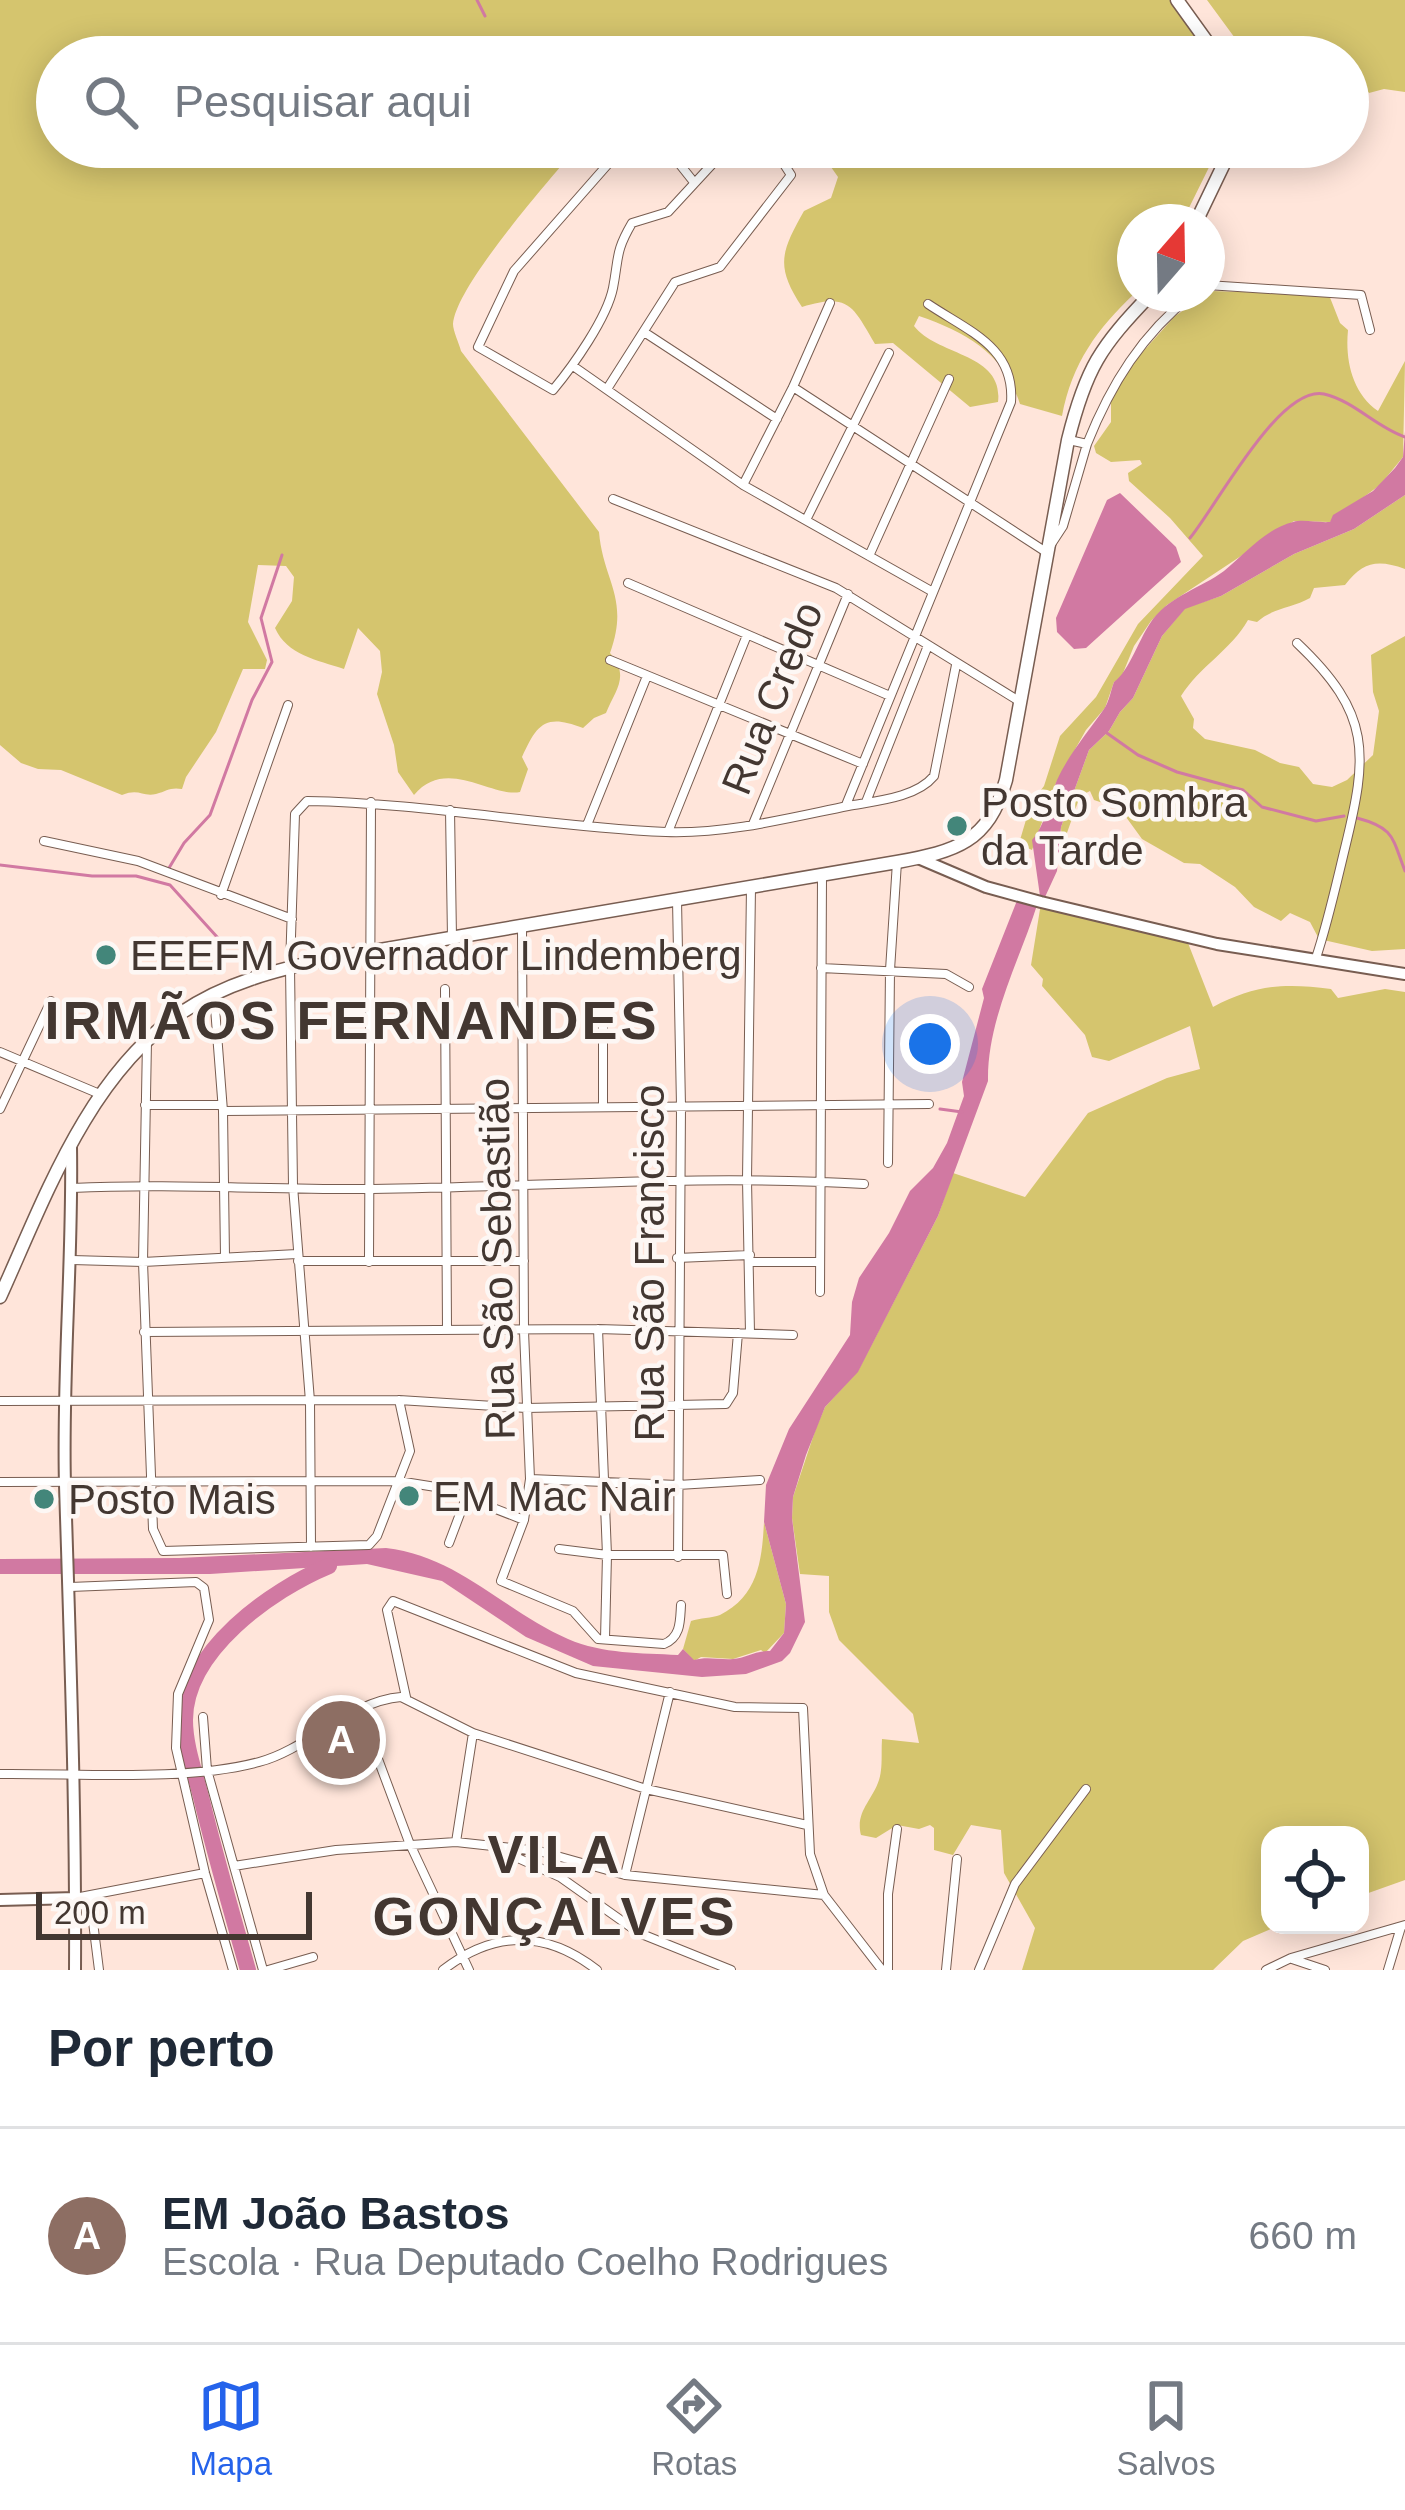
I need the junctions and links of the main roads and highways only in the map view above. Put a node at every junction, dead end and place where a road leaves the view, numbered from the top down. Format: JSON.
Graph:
{"nodes":[{"id":1,"x":1177,"y":0,"type":"edge"},
{"id":2,"x":1203,"y":36,"type":"edge"},
{"id":3,"x":1222,"y":168,"type":"edge"},
{"id":4,"x":1205,"y":204,"type":"edge"},
{"id":5,"x":1133,"y":312,"type":"edge"},
{"id":6,"x":2,"y":1294,"type":"edge"},
{"id":7,"x":0,"y":1307,"type":"edge"}],
"edges":[{"from":1,"to":2,"type":"main road"},
{"from":3,"to":4,"type":"main road"},
{"from":5,"to":6,"type":"main road"},
{"from":6,"to":7,"type":"main road"}]}
